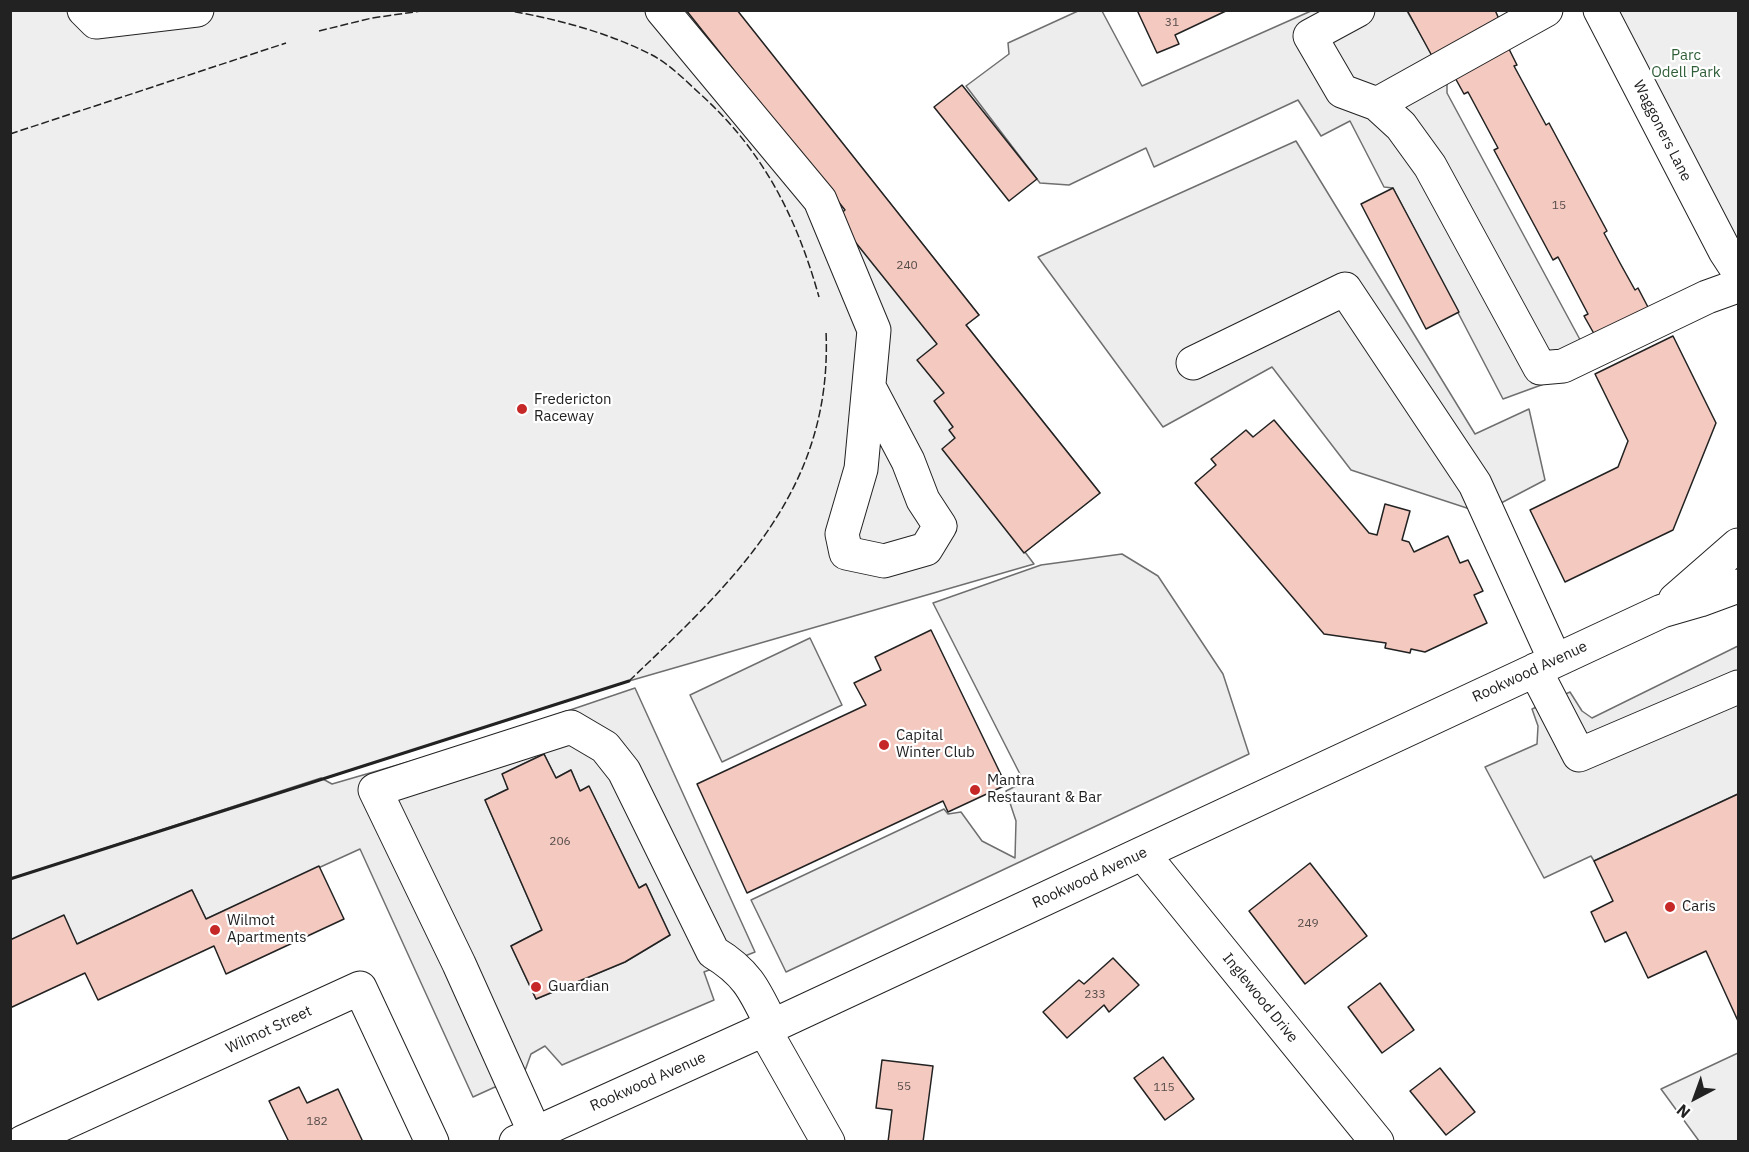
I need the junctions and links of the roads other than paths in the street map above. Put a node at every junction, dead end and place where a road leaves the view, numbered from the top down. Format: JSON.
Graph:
{"nodes":[{"id":1,"x":84,"y":10,"type":"edge"},
{"id":2,"x":197,"y":10,"type":"edge"},
{"id":3,"x":662,"y":10,"type":"edge"},
{"id":4,"x":1358,"y":10,"type":"edge"},
{"id":5,"x":1546,"y":10,"type":"edge"},
{"id":6,"x":1600,"y":10,"type":"edge"},
{"id":7,"x":1377,"y":104,"type":"junction"},
{"id":8,"x":1733,"y":281,"type":"edge"},
{"id":9,"x":1193,"y":363,"type":"dead end"},
{"id":10,"x":869,"y":387,"type":"junction"},
{"id":11,"x":1738,"y":545,"type":"edge"},
{"id":12,"x":1738,"y":586,"type":"edge"},
{"id":13,"x":1662,"y":611,"type":"junction"},
{"id":14,"x":1545,"y":665,"type":"junction"},
{"id":15,"x":1738,"y":687,"type":"edge"},
{"id":16,"x":1143,"y":854,"type":"junction"},
{"id":17,"x":768,"y":1028,"type":"junction"},
{"id":18,"x":525,"y":1137,"type":"edge"},
{"id":19,"x":23,"y":1142,"type":"edge"},
{"id":20,"x":432,"y":1142,"type":"edge"},
{"id":21,"x":828,"y":1142,"type":"edge"},
{"id":22,"x":1377,"y":1142,"type":"edge"}],
"edges":[{"from":1,"to":2,"type":"street"},
{"from":3,"to":10,"type":"street"},
{"from":4,"to":7,"type":"street"},
{"from":5,"to":7,"type":"street"},
{"from":6,"to":8,"type":"street","name":"Waggoners Lane"},
{"from":7,"to":8,"type":"street"},
{"from":9,"to":14,"type":"street"},
{"from":10,"to":10,"type":"street"},
{"from":11,"to":13,"type":"street","name":"Rookwood Avenue"},
{"from":12,"to":13,"type":"street","name":"Rookwood Avenue"},
{"from":13,"to":14,"type":"street","name":"Rookwood Avenue"},
{"from":14,"to":15,"type":"street"},
{"from":14,"to":16,"type":"street","name":"Rookwood Avenue"},
{"from":16,"to":17,"type":"street","name":"Rookwood Avenue"},
{"from":16,"to":22,"type":"street","name":"Inglewood Drive"},
{"from":17,"to":18,"type":"street","name":"Rookwood Avenue"},
{"from":17,"to":18,"type":"street"},
{"from":17,"to":21,"type":"street"},
{"from":19,"to":20,"type":"street","name":"Wilmot Street"}]}
